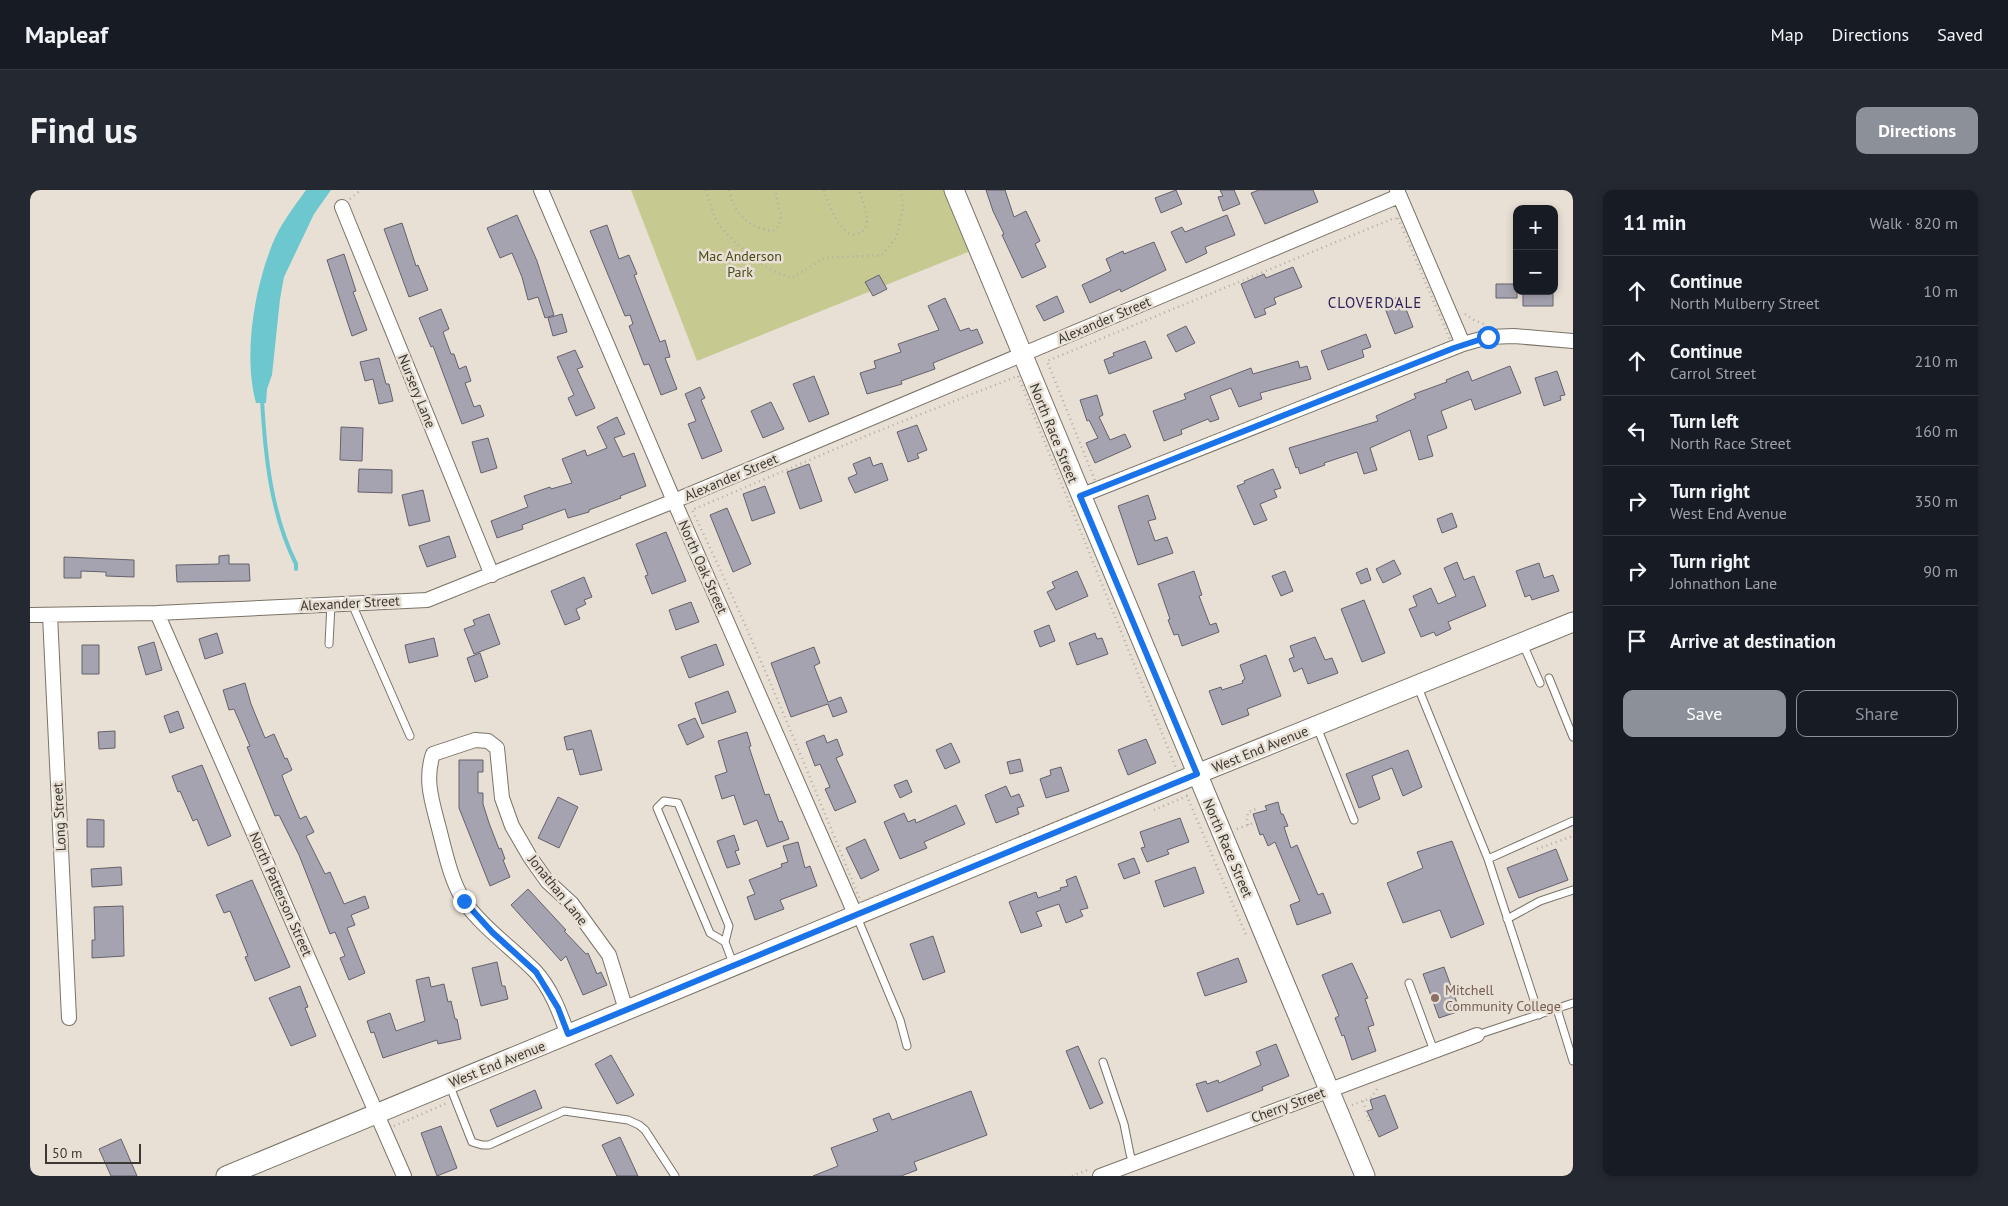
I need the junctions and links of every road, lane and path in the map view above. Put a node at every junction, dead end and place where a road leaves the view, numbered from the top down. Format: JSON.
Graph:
{"nodes":[{"id":1,"x":541,"y":190,"type":"edge"},
{"id":2,"x":706,"y":190,"type":"edge"},
{"id":3,"x":729,"y":190,"type":"edge"},
{"id":4,"x":774,"y":190,"type":"edge"},
{"id":5,"x":824,"y":190,"type":"edge"},
{"id":6,"x":859,"y":190,"type":"edge"},
{"id":7,"x":901,"y":190,"type":"edge"},
{"id":8,"x":954,"y":190,"type":"edge"},
{"id":9,"x":1398,"y":193,"type":"edge"},
{"id":10,"x":342,"y":207,"type":"dead end"},
{"id":11,"x":1398,"y":218,"type":"dead end"},
{"id":12,"x":1462,"y":310,"type":"dead end"},
{"id":13,"x":1488,"y":324,"type":"dead end"},
{"id":14,"x":1573,"y":341,"type":"edge"},
{"id":15,"x":1457,"y":343,"type":"junction"},
{"id":16,"x":1022,"y":354,"type":"junction"},
{"id":17,"x":1080,"y":496,"type":"junction"},
{"id":18,"x":674,"y":501,"type":"junction"},
{"id":19,"x":492,"y":575,"type":"junction"},
{"id":20,"x":352,"y":603,"type":"junction"},
{"id":21,"x":331,"y":604,"type":"junction"},
{"id":22,"x":157,"y":613,"type":"junction"},
{"id":23,"x":30,"y":615,"type":"edge"},
{"id":24,"x":50,"y":615,"type":"junction"},
{"id":25,"x":1573,"y":622,"type":"edge"},
{"id":26,"x":1523,"y":642,"type":"junction"},
{"id":27,"x":329,"y":644,"type":"dead end"},
{"id":28,"x":1549,"y":678,"type":"dead end"},
{"id":29,"x":1540,"y":682,"type":"dead end"},
{"id":30,"x":1417,"y":685,"type":"junction"},
{"id":31,"x":1317,"y":726,"type":"junction"},
{"id":32,"x":410,"y":736,"type":"dead end"},
{"id":33,"x":1573,"y":737,"type":"edge"},
{"id":34,"x":1178,"y":773,"type":"joint"},
{"id":35,"x":1197,"y":774,"type":"junction"},
{"id":36,"x":1188,"y":796,"type":"dead end"},
{"id":37,"x":1256,"y":808,"type":"dead end"},
{"id":38,"x":1354,"y":820,"type":"dead end"},
{"id":39,"x":1573,"y":821,"type":"edge"},
{"id":40,"x":1256,"y":822,"type":"dead end"},
{"id":41,"x":1248,"y":825,"type":"junction"},
{"id":42,"x":1236,"y":829,"type":"dead end"},
{"id":43,"x":1573,"y":836,"type":"edge"},
{"id":44,"x":1531,"y":852,"type":"dead end"},
{"id":45,"x":1488,"y":859,"type":"junction"},
{"id":46,"x":1572,"y":892,"type":"edge"},
{"id":47,"x":856,"y":916,"type":"junction"},
{"id":48,"x":1507,"y":918,"type":"junction"},
{"id":49,"x":1248,"y":939,"type":"dead end"},
{"id":50,"x":725,"y":942,"type":"junction"},
{"id":51,"x":734,"y":966,"type":"junction"},
{"id":52,"x":1409,"y":983,"type":"dead end"},
{"id":53,"x":1573,"y":1004,"type":"edge"},
{"id":54,"x":1557,"y":1009,"type":"junction"},
{"id":55,"x":626,"y":1010,"type":"junction"},
{"id":56,"x":1538,"y":1015,"type":"junction"},
{"id":57,"x":69,"y":1018,"type":"dead end"},
{"id":58,"x":568,"y":1034,"type":"junction"},
{"id":59,"x":1477,"y":1035,"type":"joint"},
{"id":60,"x":907,"y":1046,"type":"dead end"},
{"id":61,"x":1434,"y":1051,"type":"junction"},
{"id":62,"x":1573,"y":1061,"type":"edge"},
{"id":63,"x":1103,"y":1062,"type":"dead end"},
{"id":64,"x":1380,"y":1083,"type":"dead end"},
{"id":65,"x":449,"y":1084,"type":"junction"},
{"id":66,"x":1329,"y":1090,"type":"junction"},
{"id":67,"x":1362,"y":1101,"type":"junction"},
{"id":68,"x":1348,"y":1106,"type":"dead end"},
{"id":69,"x":377,"y":1114,"type":"junction"},
{"id":70,"x":1369,"y":1121,"type":"dead end"},
{"id":71,"x":1133,"y":1163,"type":"junction"},
{"id":72,"x":1102,"y":1173,"type":"edge"},
{"id":73,"x":226,"y":1176,"type":"edge"},
{"id":74,"x":404,"y":1176,"type":"edge"},
{"id":75,"x":675,"y":1176,"type":"edge"},
{"id":76,"x":1072,"y":1176,"type":"edge"},
{"id":77,"x":1365,"y":1176,"type":"edge"}],
"edges":[{"from":1,"to":18,"type":"street","name":"North Oak Street"},
{"from":2,"to":7,"type":"path"},
{"from":3,"to":4,"type":"path"},
{"from":5,"to":6,"type":"path"},
{"from":8,"to":16,"type":"main road","name":"North Race Street"},
{"from":9,"to":15,"type":"street"},
{"from":9,"to":16,"type":"street","name":"Alexander Street"},
{"from":10,"to":19,"type":"street","name":"Nursery Lane"},
{"from":11,"to":15,"type":"path"},
{"from":12,"to":13,"type":"path"},
{"from":14,"to":15,"type":"street"},
{"from":15,"to":17,"type":"street"},
{"from":16,"to":17,"type":"main road","name":"North Race Street"},
{"from":16,"to":18,"type":"street","name":"Alexander Street"},
{"from":17,"to":35,"type":"main road","name":"North Race Street"},
{"from":18,"to":19,"type":"street","name":"Alexander Street"},
{"from":18,"to":47,"type":"street","name":"North Oak Street"},
{"from":19,"to":20,"type":"street","name":"Alexander Street"},
{"from":20,"to":21,"type":"street","name":"Alexander Street"},
{"from":20,"to":32,"type":"lane"},
{"from":21,"to":22,"type":"street","name":"Alexander Street"},
{"from":21,"to":27,"type":"lane"},
{"from":22,"to":24,"type":"street","name":"Alexander Street"},
{"from":22,"to":69,"type":"street","name":"North Patterson Street"},
{"from":23,"to":24,"type":"street","name":"Alexander Street"},
{"from":24,"to":57,"type":"street","name":"Long Street"},
{"from":25,"to":26,"type":"main road","name":"West End Avenue"},
{"from":26,"to":29,"type":"lane"},
{"from":26,"to":30,"type":"main road","name":"West End Avenue"},
{"from":28,"to":33,"type":"lane"},
{"from":30,"to":31,"type":"main road","name":"West End Avenue"},
{"from":30,"to":45,"type":"lane"},
{"from":31,"to":35,"type":"main road","name":"West End Avenue"},
{"from":31,"to":38,"type":"lane"},
{"from":34,"to":34,"type":"path"},
{"from":35,"to":47,"type":"main road","name":"West End Avenue"},
{"from":35,"to":66,"type":"main road","name":"North Race Street"},
{"from":36,"to":49,"type":"path"},
{"from":37,"to":41,"type":"path"},
{"from":39,"to":45,"type":"lane"},
{"from":40,"to":41,"type":"path"},
{"from":41,"to":42,"type":"path"},
{"from":43,"to":44,"type":"path"},
{"from":45,"to":48,"type":"lane"},
{"from":46,"to":48,"type":"lane"},
{"from":47,"to":51,"type":"main road","name":"West End Avenue"},
{"from":47,"to":60,"type":"lane"},
{"from":48,"to":56,"type":"lane"},
{"from":50,"to":50,"type":"lane"},
{"from":50,"to":51,"type":"lane"},
{"from":51,"to":55,"type":"main road","name":"West End Avenue"},
{"from":52,"to":61,"type":"lane"},
{"from":53,"to":54,"type":"lane"},
{"from":54,"to":56,"type":"lane"},
{"from":54,"to":62,"type":"lane"},
{"from":55,"to":58,"type":"main road","name":"West End Avenue"},
{"from":55,"to":58,"type":"street","name":"Jonathan Lane"},
{"from":56,"to":59,"type":"lane"},
{"from":58,"to":65,"type":"main road","name":"West End Avenue"},
{"from":59,"to":61,"type":"street","name":"Cherry Street"},
{"from":61,"to":66,"type":"street","name":"Cherry Street"},
{"from":63,"to":71,"type":"lane"},
{"from":64,"to":67,"type":"path"},
{"from":65,"to":69,"type":"main road","name":"West End Avenue"},
{"from":65,"to":75,"type":"lane"},
{"from":66,"to":71,"type":"street","name":"Cherry Street"},
{"from":66,"to":77,"type":"main road","name":"North Race Street"},
{"from":67,"to":68,"type":"path"},
{"from":67,"to":70,"type":"path"},
{"from":69,"to":73,"type":"main road","name":"West End Avenue"},
{"from":69,"to":74,"type":"street","name":"North Patterson Street"},
{"from":71,"to":72,"type":"street","name":"Cherry Street"},
{"from":72,"to":76,"type":"path"}]}
